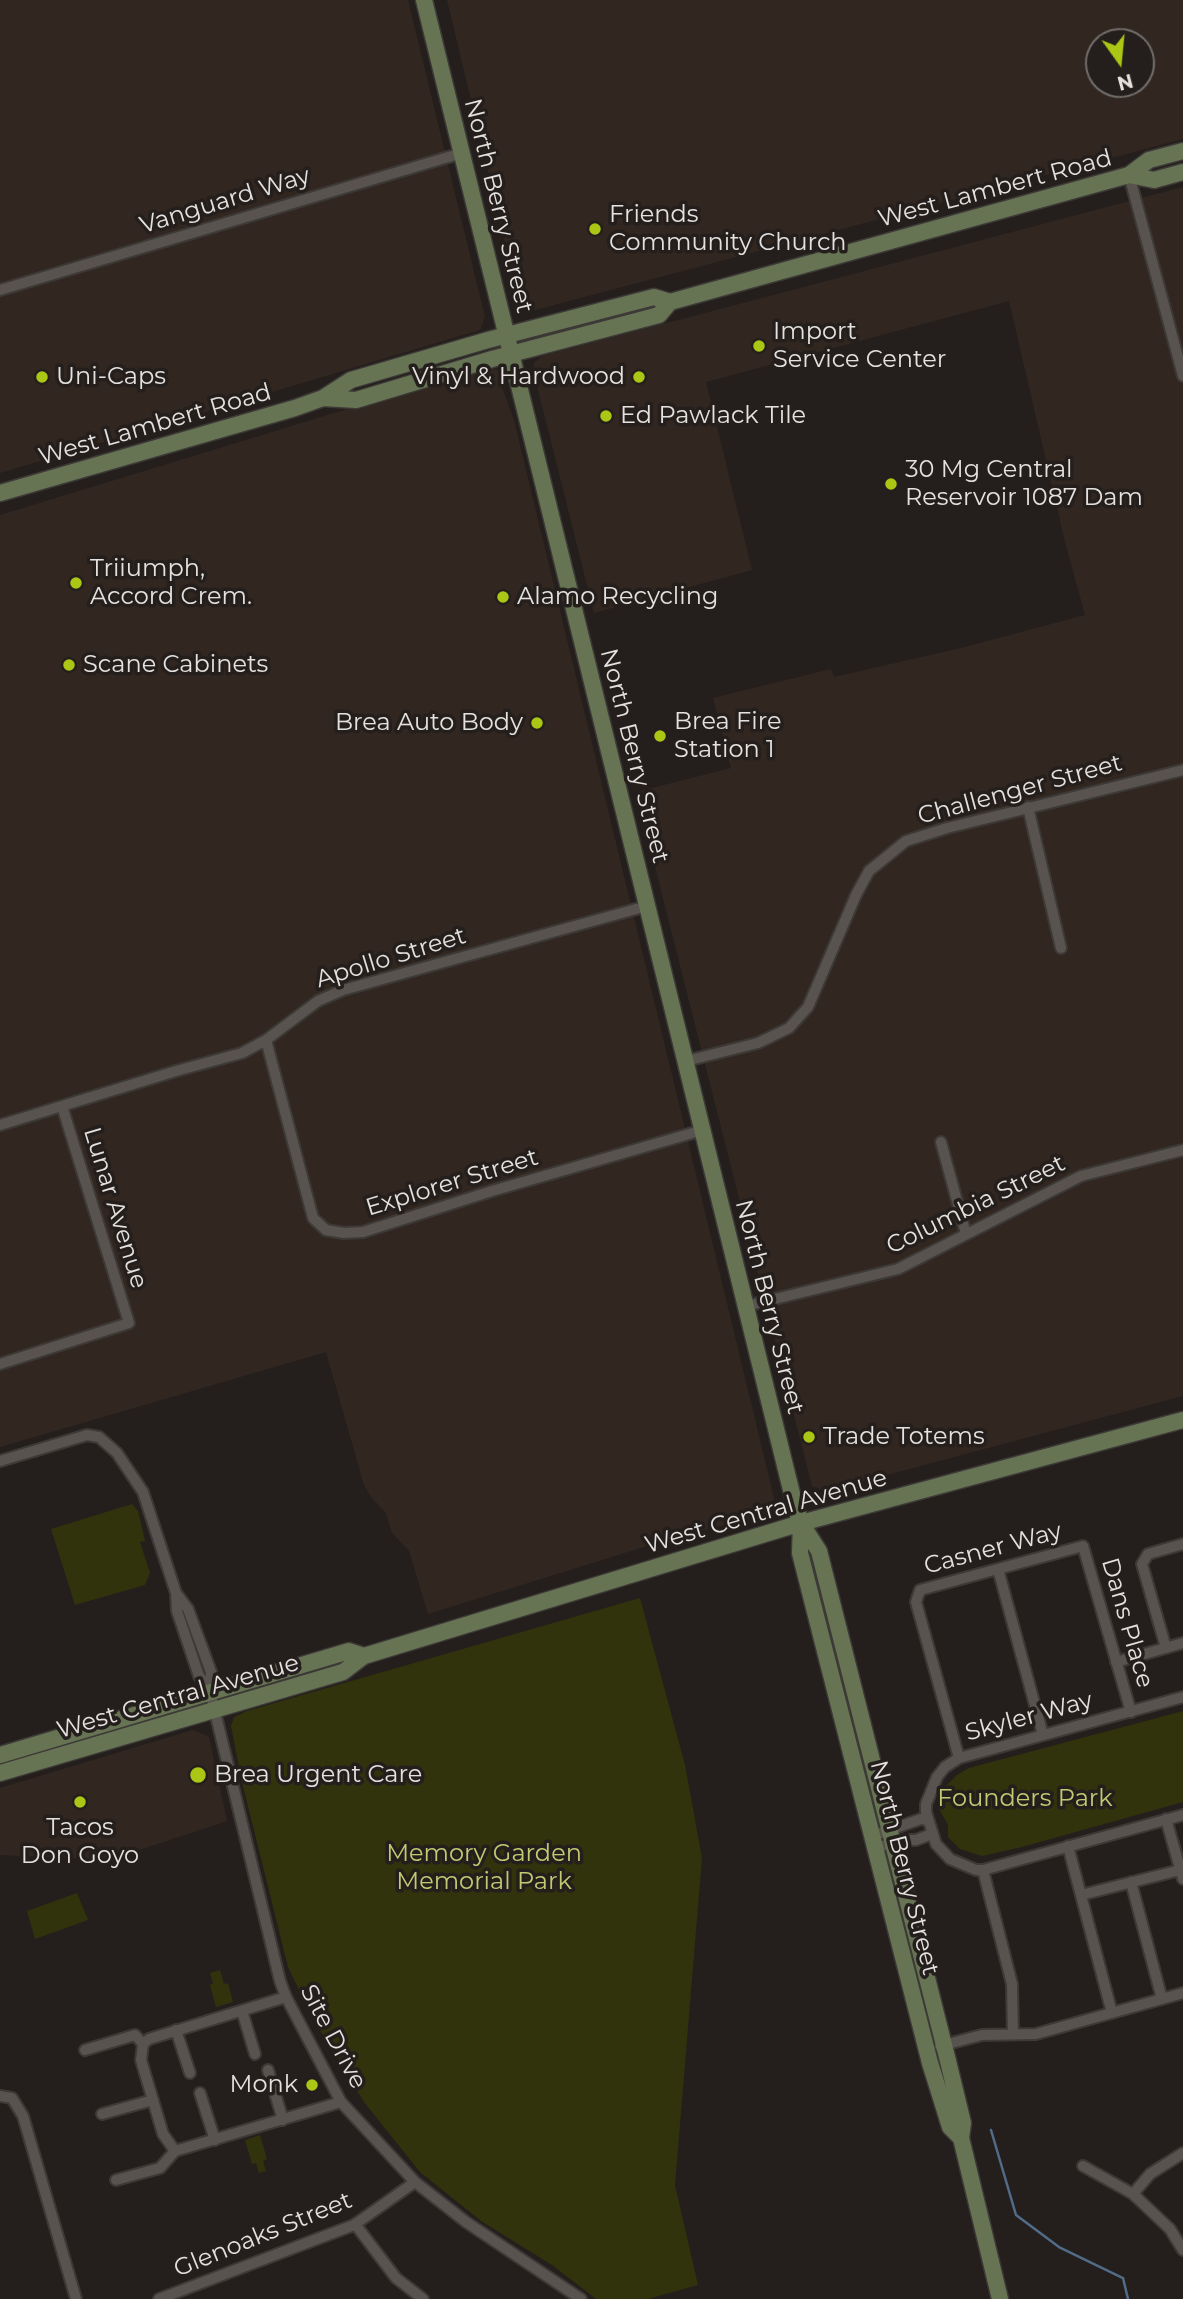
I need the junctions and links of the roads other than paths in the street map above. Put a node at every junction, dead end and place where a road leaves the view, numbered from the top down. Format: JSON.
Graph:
{"nodes":[{"id":1,"x":424,"y":0,"type":"edge"},
{"id":2,"x":1183,"y":151,"type":"edge"},
{"id":3,"x":462,"y":153,"type":"junction"},
{"id":4,"x":1183,"y":172,"type":"edge"},
{"id":5,"x":1129,"y":175,"type":"junction"},
{"id":6,"x":0,"y":290,"type":"edge"},
{"id":7,"x":670,"y":302,"type":"junction"},
{"id":8,"x":507,"y":334,"type":"junction"},
{"id":9,"x":512,"y":354,"type":"junction"},
{"id":10,"x":1183,"y":376,"type":"edge"},
{"id":11,"x":323,"y":398,"type":"junction"},
{"id":12,"x":0,"y":494,"type":"edge"},
{"id":13,"x":1183,"y":770,"type":"edge"},
{"id":14,"x":1028,"y":807,"type":"junction"},
{"id":15,"x":647,"y":906,"type":"junction"},
{"id":16,"x":1061,"y":948,"type":"dead end"},
{"id":17,"x":266,"y":1040,"type":"junction"},
{"id":18,"x":687,"y":1061,"type":"junction"},
{"id":19,"x":62,"y":1105,"type":"junction"},
{"id":20,"x":0,"y":1125,"type":"edge"},
{"id":21,"x":703,"y":1130,"type":"junction"},
{"id":22,"x":941,"y":1142,"type":"dead end"},
{"id":23,"x":1183,"y":1150,"type":"edge"},
{"id":24,"x":966,"y":1234,"type":"junction"},
{"id":25,"x":746,"y":1307,"type":"junction"},
{"id":26,"x":0,"y":1364,"type":"edge"},
{"id":27,"x":1183,"y":1420,"type":"edge"},
{"id":28,"x":0,"y":1461,"type":"edge"},
{"id":29,"x":801,"y":1523,"type":"junction"},
{"id":30,"x":1183,"y":1544,"type":"edge"},
{"id":31,"x":1083,"y":1546,"type":"joint"},
{"id":32,"x":998,"y":1569,"type":"junction"},
{"id":33,"x":1183,"y":1643,"type":"edge"},
{"id":34,"x":1166,"y":1648,"type":"junction"},
{"id":35,"x":364,"y":1656,"type":"junction"},
{"id":36,"x":1116,"y":1662,"type":"junction"},
{"id":37,"x":210,"y":1691,"type":"junction"},
{"id":38,"x":1183,"y":1697,"type":"edge"},
{"id":39,"x":216,"y":1711,"type":"junction"},
{"id":40,"x":1131,"y":1712,"type":"junction"},
{"id":41,"x":1043,"y":1735,"type":"junction"},
{"id":42,"x":0,"y":1755,"type":"edge"},
{"id":43,"x":959,"y":1758,"type":"junction"},
{"id":44,"x":0,"y":1773,"type":"edge"},
{"id":45,"x":1183,"y":1815,"type":"edge"},
{"id":46,"x":1166,"y":1819,"type":"junction"},
{"id":47,"x":928,"y":1820,"type":"junction"},
{"id":48,"x":932,"y":1834,"type":"junction"},
{"id":49,"x":890,"y":1836,"type":"junction"},
{"id":50,"x":874,"y":1842,"type":"junction"},
{"id":51,"x":1068,"y":1846,"type":"junction"},
{"id":52,"x":983,"y":1870,"type":"junction"},
{"id":53,"x":1182,"y":1875,"type":"edge"},
{"id":54,"x":1130,"y":1882,"type":"junction"},
{"id":55,"x":1081,"y":1895,"type":"junction"},
{"id":56,"x":1183,"y":1993,"type":"edge"},
{"id":57,"x":286,"y":1997,"type":"junction"},
{"id":58,"x":1162,"y":1999,"type":"junction"},
{"id":59,"x":242,"y":2011,"type":"junction"},
{"id":60,"x":1112,"y":2013,"type":"junction"},
{"id":61,"x":176,"y":2030,"type":"junction"},
{"id":62,"x":1013,"y":2034,"type":"junction"},
{"id":63,"x":143,"y":2044,"type":"junction"},
{"id":64,"x":943,"y":2045,"type":"junction"},
{"id":65,"x":927,"y":2049,"type":"junction"},
{"id":66,"x":85,"y":2050,"type":"dead end"},
{"id":67,"x":255,"y":2054,"type":"dead end"},
{"id":68,"x":268,"y":2070,"type":"dead end"},
{"id":69,"x":190,"y":2073,"type":"dead end"},
{"id":70,"x":200,"y":2093,"type":"dead end"},
{"id":71,"x":0,"y":2096,"type":"edge"},
{"id":72,"x":153,"y":2100,"type":"junction"},
{"id":73,"x":341,"y":2102,"type":"junction"},
{"id":74,"x":102,"y":2114,"type":"dead end"},
{"id":75,"x":283,"y":2120,"type":"junction"},
{"id":76,"x":961,"y":2138,"type":"junction"},
{"id":77,"x":215,"y":2140,"type":"junction"},
{"id":78,"x":175,"y":2151,"type":"junction"},
{"id":79,"x":1183,"y":2153,"type":"edge"},
{"id":80,"x":1083,"y":2166,"type":"dead end"},
{"id":81,"x":116,"y":2180,"type":"dead end"},
{"id":82,"x":415,"y":2182,"type":"junction"},
{"id":83,"x":1133,"y":2194,"type":"junction"},
{"id":84,"x":355,"y":2224,"type":"junction"},
{"id":85,"x":1183,"y":2250,"type":"edge"},
{"id":86,"x":76,"y":2299,"type":"edge"},
{"id":87,"x":159,"y":2299,"type":"edge"},
{"id":88,"x":423,"y":2299,"type":"edge"},
{"id":89,"x":581,"y":2299,"type":"edge"},
{"id":90,"x":1000,"y":2299,"type":"edge"}],
"edges":[{"from":1,"to":3,"type":"main road","name":"North Berry Street"},
{"from":2,"to":5,"type":"main road","name":"West Lambert Road"},
{"from":3,"to":6,"type":"street","name":"Vanguard Way"},
{"from":3,"to":8,"type":"main road","name":"North Berry Street"},
{"from":4,"to":5,"type":"main road","name":"West Lambert Road"},
{"from":5,"to":7,"type":"main road","name":"West Lambert Road"},
{"from":5,"to":10,"type":"street"},
{"from":7,"to":8,"type":"main road","name":"West Lambert Road"},
{"from":7,"to":9,"type":"main road","name":"West Lambert Road"},
{"from":8,"to":9,"type":"main road","name":"North Berry Street"},
{"from":8,"to":11,"type":"main road","name":"West Lambert Road"},
{"from":9,"to":11,"type":"main road","name":"West Lambert Road"},
{"from":9,"to":15,"type":"main road","name":"North Berry Street"},
{"from":11,"to":12,"type":"main road","name":"West Lambert Road"},
{"from":13,"to":14,"type":"street","name":"Challenger Street"},
{"from":14,"to":16,"type":"street"},
{"from":14,"to":18,"type":"street","name":"Challenger Street"},
{"from":15,"to":17,"type":"street","name":"Apollo Street"},
{"from":15,"to":18,"type":"main road","name":"North Berry Street"},
{"from":17,"to":19,"type":"street","name":"Apollo Street"},
{"from":17,"to":21,"type":"street","name":"Explorer Street"},
{"from":18,"to":21,"type":"main road","name":"North Berry Street"},
{"from":19,"to":20,"type":"street","name":"Apollo Street"},
{"from":19,"to":26,"type":"street","name":"Lunar Avenue"},
{"from":21,"to":25,"type":"main road","name":"North Berry Street"},
{"from":22,"to":24,"type":"street"},
{"from":23,"to":24,"type":"street","name":"Columbia Street"},
{"from":24,"to":25,"type":"street","name":"Columbia Street"},
{"from":25,"to":29,"type":"main road","name":"North Berry Street"},
{"from":27,"to":29,"type":"main road","name":"West Central Avenue"},
{"from":28,"to":37,"type":"street","name":"Site Drive"},
{"from":29,"to":35,"type":"main road","name":"West Central Avenue"},
{"from":29,"to":49,"type":"main road","name":"North Berry Street"},
{"from":29,"to":50,"type":"main road","name":"North Berry Street"},
{"from":30,"to":34,"type":"street"},
{"from":31,"to":32,"type":"street","name":"Casner Way"},
{"from":31,"to":36,"type":"street","name":"Dans Place"},
{"from":32,"to":41,"type":"street"},
{"from":32,"to":43,"type":"street","name":"Casner Way"},
{"from":33,"to":34,"type":"street"},
{"from":34,"to":36,"type":"street"},
{"from":35,"to":37,"type":"main road","name":"West Central Avenue"},
{"from":35,"to":39,"type":"main road","name":"West Central Avenue"},
{"from":36,"to":40,"type":"street","name":"Dans Place"},
{"from":37,"to":39,"type":"street","name":"Site Drive"},
{"from":37,"to":42,"type":"main road","name":"West Central Avenue"},
{"from":38,"to":40,"type":"street","name":"Skyler Way"},
{"from":39,"to":44,"type":"main road","name":"West Central Avenue"},
{"from":39,"to":57,"type":"street","name":"Site Drive"},
{"from":40,"to":41,"type":"street","name":"Skyler Way"},
{"from":41,"to":43,"type":"street","name":"Skyler Way"},
{"from":43,"to":47,"type":"street","name":"Skyler Way"},
{"from":45,"to":46,"type":"street"},
{"from":46,"to":51,"type":"street"},
{"from":46,"to":53,"type":"street"},
{"from":47,"to":48,"type":"street"},
{"from":47,"to":49,"type":"street"},
{"from":48,"to":49,"type":"street"},
{"from":48,"to":52,"type":"street"},
{"from":49,"to":50,"type":"street"},
{"from":49,"to":64,"type":"main road","name":"North Berry Street"},
{"from":50,"to":65,"type":"main road","name":"North Berry Street"},
{"from":51,"to":52,"type":"street"},
{"from":51,"to":55,"type":"street"},
{"from":52,"to":62,"type":"street"},
{"from":53,"to":54,"type":"street"},
{"from":54,"to":55,"type":"street"},
{"from":54,"to":58,"type":"street"},
{"from":55,"to":60,"type":"street"},
{"from":56,"to":58,"type":"street"},
{"from":57,"to":59,"type":"street"},
{"from":57,"to":73,"type":"street","name":"Site Drive"},
{"from":58,"to":60,"type":"street"},
{"from":59,"to":61,"type":"street"},
{"from":59,"to":67,"type":"street"},
{"from":60,"to":62,"type":"street"},
{"from":61,"to":63,"type":"street"},
{"from":61,"to":69,"type":"street"},
{"from":62,"to":64,"type":"street"},
{"from":63,"to":66,"type":"street"},
{"from":63,"to":72,"type":"street"},
{"from":64,"to":65,"type":"street"},
{"from":64,"to":76,"type":"main road","name":"North Berry Street"},
{"from":65,"to":76,"type":"main road","name":"North Berry Street"},
{"from":68,"to":75,"type":"street"},
{"from":70,"to":77,"type":"street"},
{"from":71,"to":86,"type":"street"},
{"from":72,"to":74,"type":"street"},
{"from":72,"to":78,"type":"street"},
{"from":73,"to":75,"type":"street"},
{"from":73,"to":82,"type":"street","name":"Site Drive"},
{"from":75,"to":77,"type":"street"},
{"from":76,"to":90,"type":"main road","name":"North Berry Street"},
{"from":77,"to":78,"type":"street"},
{"from":78,"to":81,"type":"street"},
{"from":79,"to":83,"type":"street"},
{"from":80,"to":83,"type":"street"},
{"from":82,"to":84,"type":"street","name":"Glenoaks Street"},
{"from":82,"to":89,"type":"street","name":"Site Drive"},
{"from":83,"to":85,"type":"street"},
{"from":84,"to":87,"type":"street","name":"Glenoaks Street"},
{"from":84,"to":88,"type":"street"}]}
